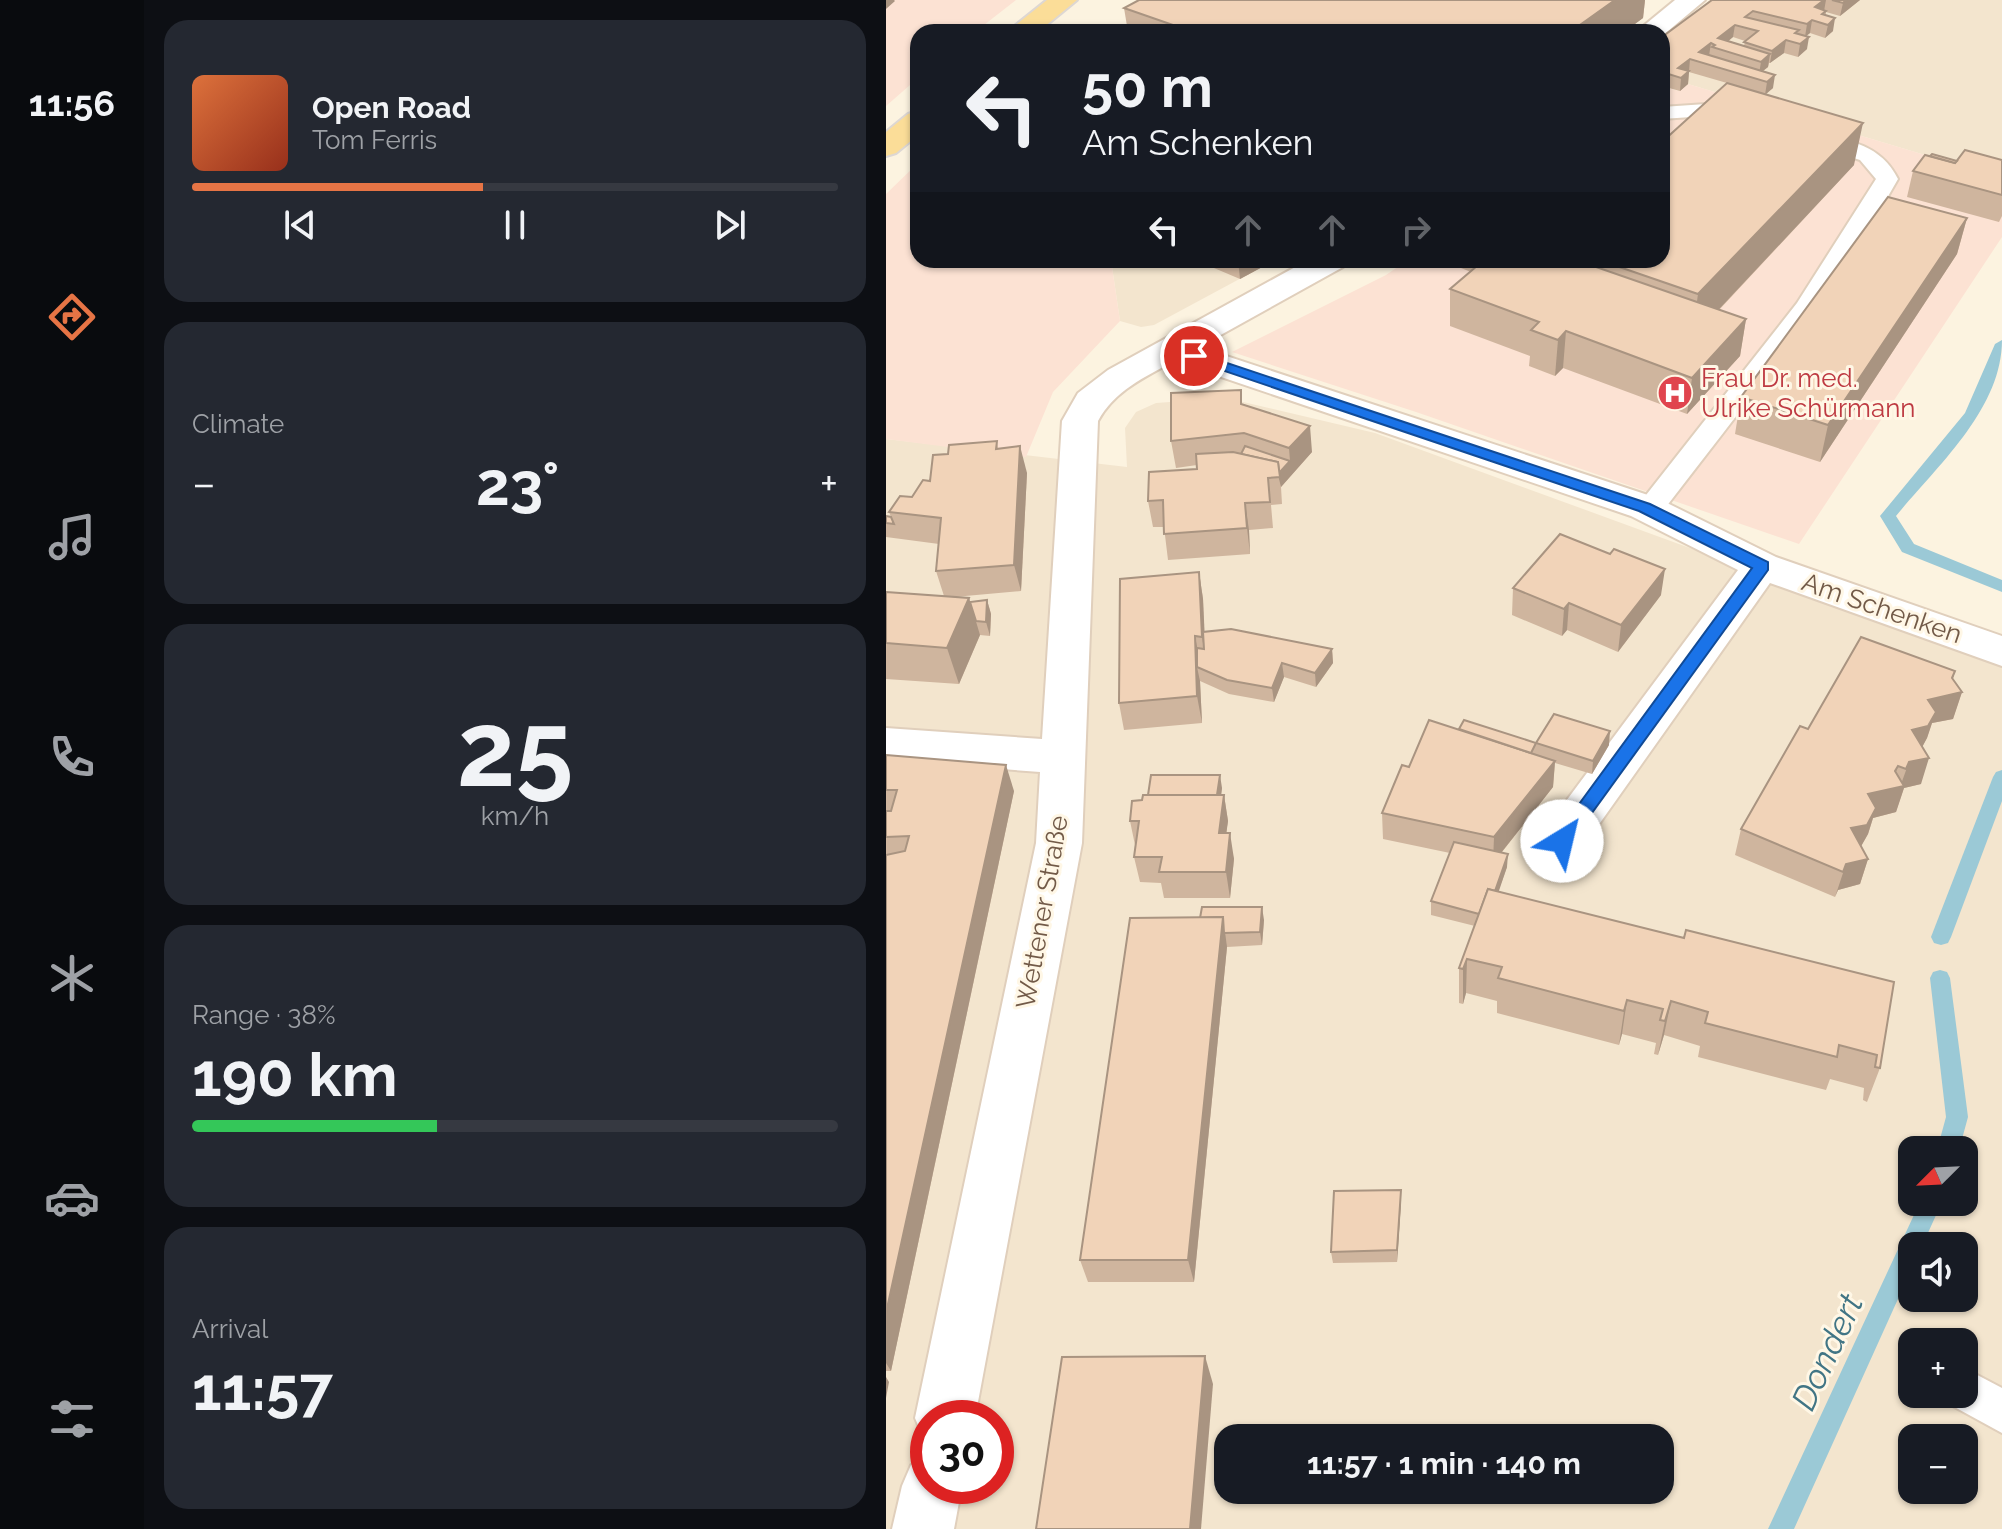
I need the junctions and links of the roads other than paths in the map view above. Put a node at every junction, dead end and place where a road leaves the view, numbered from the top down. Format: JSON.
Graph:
{"nodes":[{"id":1,"x":1064,"y":0,"type":"edge"},
{"id":2,"x":1692,"y":0,"type":"edge"},
{"id":3,"x":1032,"y":24,"type":"edge"},
{"id":4,"x":1660,"y":24,"type":"edge"},
{"id":5,"x":1670,"y":112,"type":"edge"},
{"id":6,"x":1770,"y":125,"type":"edge"},
{"id":7,"x":910,"y":127,"type":"edge"},
{"id":8,"x":1799,"y":133,"type":"edge"},
{"id":9,"x":886,"y":147,"type":"edge"},
{"id":10,"x":1318,"y":268,"type":"edge"},
{"id":11,"x":1171,"y":349,"type":"junction"},
{"id":12,"x":1649,"y":510,"type":"junction"},
{"id":13,"x":1762,"y":566,"type":"junction"},
{"id":14,"x":2002,"y":651,"type":"edge"},
{"id":15,"x":886,"y":744,"type":"edge"},
{"id":16,"x":1064,"y":757,"type":"junction"},
{"id":17,"x":1562,"y":841,"type":"dead end"},
{"id":18,"x":1978,"y":1397,"type":"edge"},
{"id":19,"x":949,"y":1400,"type":"edge"},
{"id":20,"x":2002,"y":1412,"type":"edge"},
{"id":21,"x":928,"y":1504,"type":"edge"},
{"id":22,"x":923,"y":1529,"type":"edge"}],
"edges":[{"from":1,"to":3,"type":"main road"},
{"from":2,"to":4,"type":"street"},
{"from":5,"to":6,"type":"lane"},
{"from":7,"to":9,"type":"main road"},
{"from":8,"to":12,"type":"lane"},
{"from":10,"to":11,"type":"street","name":"Wettener Straße"},
{"from":11,"to":12,"type":"street","name":"Am Schenken"},
{"from":11,"to":16,"type":"street","name":"Wettener Straße"},
{"from":12,"to":13,"type":"street","name":"Am Schenken"},
{"from":13,"to":14,"type":"street","name":"Am Schenken"},
{"from":13,"to":17,"type":"street"},
{"from":15,"to":16,"type":"street"},
{"from":16,"to":19,"type":"street","name":"Wettener Straße"},
{"from":18,"to":20,"type":"lane"},
{"from":21,"to":22,"type":"street"}]}
